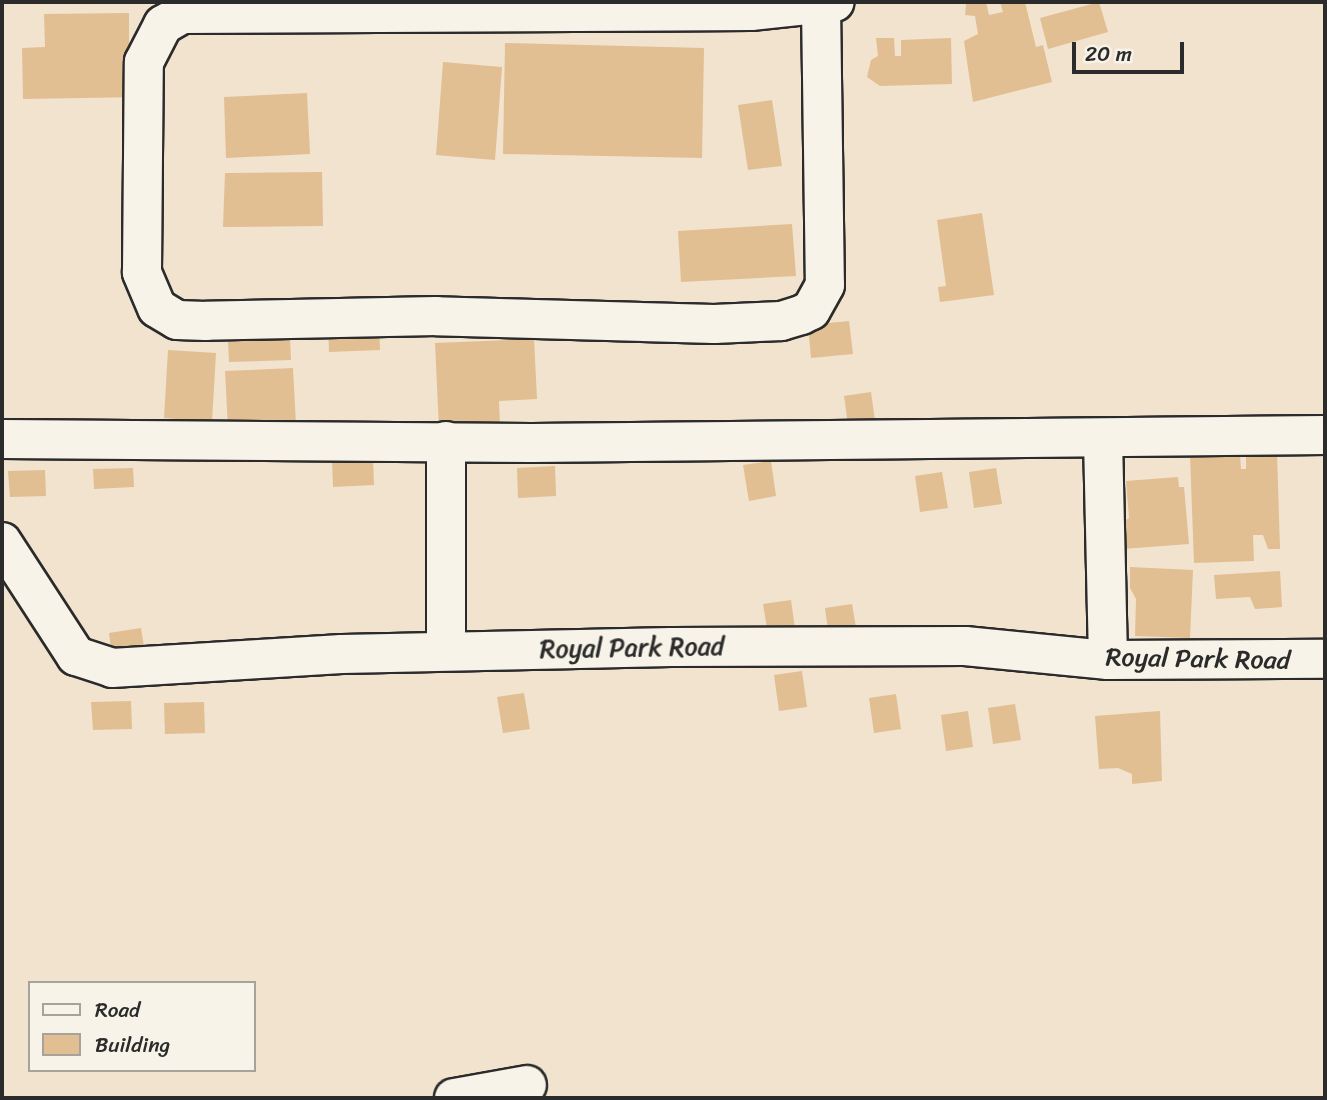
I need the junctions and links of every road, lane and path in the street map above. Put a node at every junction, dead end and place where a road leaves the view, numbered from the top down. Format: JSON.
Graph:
{"nodes":[{"id":1,"x":828,"y":3,"type":"edge"},
{"id":2,"x":1325,"y":435,"type":"edge"},
{"id":3,"x":2,"y":439,"type":"edge"},
{"id":4,"x":1103,"y":439,"type":"junction"},
{"id":5,"x":446,"y":441,"type":"junction"},
{"id":6,"x":2,"y":542,"type":"edge"},
{"id":7,"x":446,"y":651,"type":"junction"},
{"id":8,"x":1325,"y":659,"type":"edge"},
{"id":9,"x":1108,"y":660,"type":"junction"},
{"id":10,"x":527,"y":1085,"type":"dead end"},
{"id":11,"x":454,"y":1098,"type":"edge"}],
"edges":[{"from":1,"to":1,"type":"street"},
{"from":2,"to":4,"type":"street"},
{"from":3,"to":5,"type":"street"},
{"from":4,"to":5,"type":"street"},
{"from":4,"to":9,"type":"street"},
{"from":5,"to":7,"type":"street"},
{"from":6,"to":7,"type":"street","name":"Royal Park Road"},
{"from":7,"to":9,"type":"street","name":"Royal Park Road"},
{"from":8,"to":9,"type":"street","name":"Royal Park Road"},
{"from":10,"to":11,"type":"street"}]}
